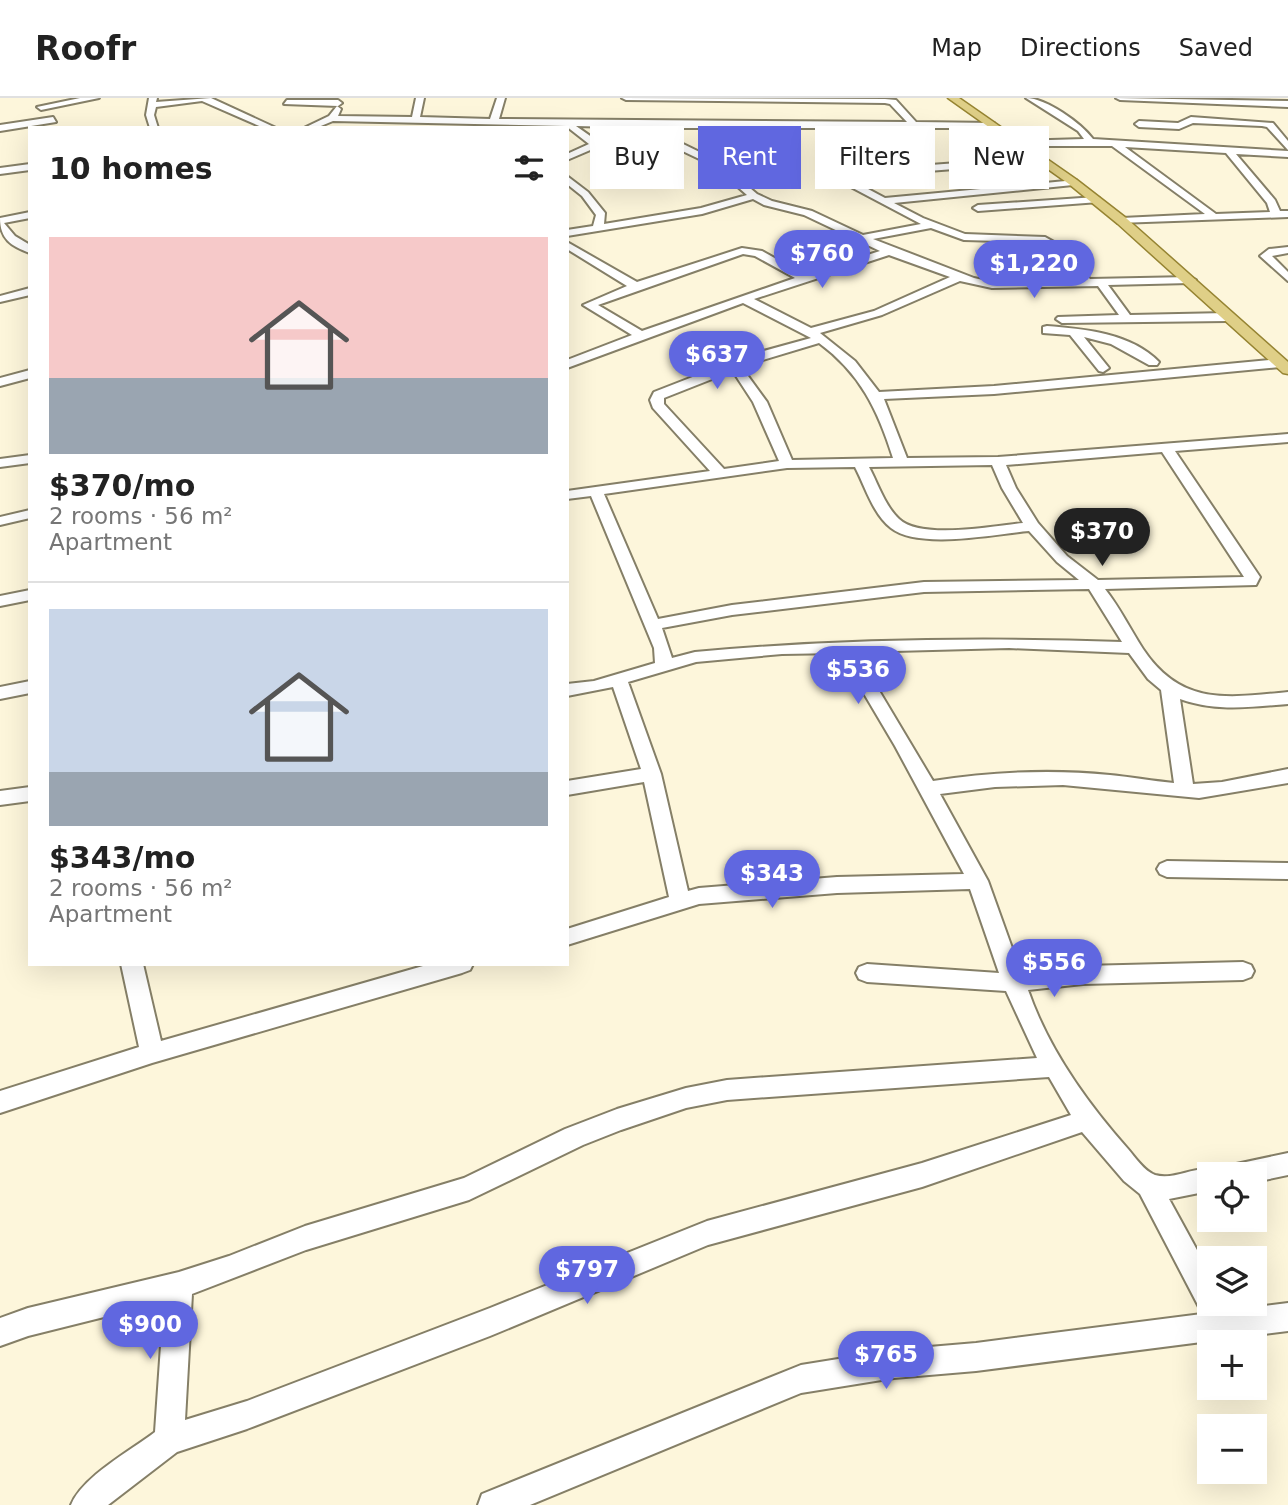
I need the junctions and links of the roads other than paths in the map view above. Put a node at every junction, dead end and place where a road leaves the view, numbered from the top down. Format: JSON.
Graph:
{"nodes":[{"id":1,"x":95,"y":98,"type":"edge"},
{"id":2,"x":206,"y":98,"type":"edge"},
{"id":3,"x":420,"y":98,"type":"edge"},
{"id":4,"x":501,"y":98,"type":"edge"},
{"id":5,"x":626,"y":98,"type":"edge"},
{"id":6,"x":953,"y":98,"type":"edge"},
{"id":7,"x":1030,"y":98,"type":"edge"},
{"id":8,"x":1120,"y":98,"type":"edge"},
{"id":9,"x":720,"y":99,"type":"edge"},
{"id":10,"x":874,"y":99,"type":"edge"},
{"id":11,"x":339,"y":100,"type":"edge"},
{"id":12,"x":30,"y":101,"type":"dead end"},
{"id":13,"x":153,"y":102,"type":"edge"},
{"id":14,"x":287,"y":102,"type":"dead end"},
{"id":15,"x":1288,"y":104,"type":"edge"},
{"id":16,"x":41,"y":107,"type":"junction"},
{"id":17,"x":1152,"y":112,"type":"edge"},
{"id":18,"x":332,"y":118,"type":"junction"},
{"id":19,"x":53,"y":120,"type":"junction"},
{"id":20,"x":415,"y":121,"type":"junction"},
{"id":21,"x":494,"y":121,"type":"junction"},
{"id":22,"x":568,"y":122,"type":"junction"},
{"id":23,"x":259,"y":123,"type":"junction"},
{"id":24,"x":1139,"y":124,"type":"dead end"},
{"id":25,"x":653,"y":125,"type":"junction"},
{"id":26,"x":727,"y":125,"type":"joint"},
{"id":27,"x":991,"y":125,"type":"joint"},
{"id":28,"x":64,"y":126,"type":"edge"},
{"id":29,"x":154,"y":126,"type":"edge"},
{"id":30,"x":248,"y":126,"type":"edge"},
{"id":31,"x":267,"y":126,"type":"edge"},
{"id":32,"x":313,"y":126,"type":"edge"},
{"id":33,"x":895,"y":126,"type":"edge"},
{"id":34,"x":915,"y":126,"type":"joint"},
{"id":35,"x":0,"y":128,"type":"edge"},
{"id":36,"x":590,"y":141,"type":"edge"},
{"id":37,"x":1090,"y":142,"type":"junction"},
{"id":38,"x":1049,"y":143,"type":"edge"},
{"id":39,"x":1115,"y":144,"type":"junction"},
{"id":40,"x":590,"y":147,"type":"edge"},
{"id":41,"x":1288,"y":147,"type":"edge"},
{"id":42,"x":1228,"y":150,"type":"junction"},
{"id":43,"x":1288,"y":154,"type":"edge"},
{"id":44,"x":698,"y":155,"type":"edge"},
{"id":45,"x":569,"y":156,"type":"edge"},
{"id":46,"x":1049,"y":166,"type":"edge"},
{"id":47,"x":28,"y":167,"type":"edge"},
{"id":48,"x":1,"y":170,"type":"edge"},
{"id":49,"x":1073,"y":183,"type":"junction"},
{"id":50,"x":572,"y":189,"type":"edge"},
{"id":51,"x":747,"y":189,"type":"edge"},
{"id":52,"x":860,"y":189,"type":"edge"},
{"id":53,"x":754,"y":195,"type":"junction"},
{"id":54,"x":1096,"y":200,"type":"junction"},
{"id":55,"x":881,"y":201,"type":"junction"},
{"id":56,"x":978,"y":208,"type":"dead end"},
{"id":57,"x":1288,"y":214,"type":"edge"},
{"id":58,"x":1212,"y":215,"type":"junction"},
{"id":59,"x":1276,"y":215,"type":"junction"},
{"id":60,"x":28,"y":216,"type":"edge"},
{"id":61,"x":1122,"y":221,"type":"junction"},
{"id":62,"x":0,"y":223,"type":"edge"},
{"id":63,"x":932,"y":225,"type":"junction"},
{"id":64,"x":598,"y":226,"type":"junction"},
{"id":65,"x":569,"y":233,"type":"edge"},
{"id":66,"x":864,"y":238,"type":"junction"},
{"id":67,"x":569,"y":246,"type":"edge"},
{"id":68,"x":27,"y":248,"type":"edge"},
{"id":69,"x":12,"y":250,"type":"dead end"},
{"id":70,"x":1288,"y":250,"type":"edge"},
{"id":71,"x":889,"y":251,"type":"junction"},
{"id":72,"x":960,"y":277,"type":"junction"},
{"id":73,"x":1288,"y":278,"type":"edge"},
{"id":74,"x":804,"y":279,"type":"junction"},
{"id":75,"x":1190,"y":280,"type":"junction"},
{"id":76,"x":1086,"y":282,"type":"junction"},
{"id":77,"x":636,"y":286,"type":"junction"},
{"id":78,"x":1103,"y":287,"type":"dead end"},
{"id":79,"x":28,"y":292,"type":"edge"},
{"id":80,"x":0,"y":299,"type":"edge"},
{"id":81,"x":744,"y":299,"type":"junction"},
{"id":82,"x":1227,"y":317,"type":"junction"},
{"id":83,"x":1062,"y":319,"type":"dead end"},
{"id":84,"x":1125,"y":322,"type":"junction"},
{"id":85,"x":1047,"y":330,"type":"dead end"},
{"id":86,"x":1073,"y":331,"type":"junction"},
{"id":87,"x":642,"y":335,"type":"junction"},
{"id":88,"x":814,"y":336,"type":"junction"},
{"id":89,"x":1153,"y":362,"type":"junction"},
{"id":90,"x":1283,"y":362,"type":"edge"},
{"id":91,"x":569,"y":363,"type":"edge"},
{"id":92,"x":1103,"y":368,"type":"dead end"},
{"id":93,"x":741,"y":370,"type":"junction"},
{"id":94,"x":1164,"y":374,"type":"junction"},
{"id":95,"x":28,"y":375,"type":"edge"},
{"id":96,"x":0,"y":383,"type":"edge"},
{"id":97,"x":875,"y":396,"type":"junction"},
{"id":98,"x":1288,"y":438,"type":"edge"},
{"id":99,"x":1165,"y":447,"type":"junction"},
{"id":100,"x":28,"y":459,"type":"edge"},
{"id":101,"x":998,"y":461,"type":"junction"},
{"id":102,"x":901,"y":462,"type":"junction"},
{"id":103,"x":0,"y":463,"type":"edge"},
{"id":104,"x":860,"y":463,"type":"junction"},
{"id":105,"x":787,"y":464,"type":"junction"},
{"id":106,"x":719,"y":472,"type":"junction"},
{"id":107,"x":596,"y":491,"type":"junction"},
{"id":108,"x":569,"y":495,"type":"edge"},
{"id":109,"x":28,"y":514,"type":"edge"},
{"id":110,"x":0,"y":521,"type":"edge"},
{"id":111,"x":1033,"y":526,"type":"junction"},
{"id":112,"x":1095,"y":586,"type":"junction"},
{"id":113,"x":28,"y":595,"type":"edge"},
{"id":114,"x":0,"y":601,"type":"edge"},
{"id":115,"x":652,"y":625,"type":"junction"},
{"id":116,"x":844,"y":646,"type":"junction"},
{"id":117,"x":662,"y":648,"type":"junction"},
{"id":118,"x":1134,"y":648,"type":"junction"},
{"id":119,"x":695,"y":657,"type":"junction"},
{"id":120,"x":664,"y":667,"type":"junction"},
{"id":121,"x":619,"y":680,"type":"junction"},
{"id":122,"x":1169,"y":685,"type":"junction"},
{"id":123,"x":28,"y":687,"type":"edge"},
{"id":124,"x":569,"y":690,"type":"edge"},
{"id":125,"x":0,"y":693,"type":"edge"},
{"id":126,"x":1288,"y":698,"type":"edge"},
{"id":127,"x":652,"y":774,"type":"junction"},
{"id":128,"x":1288,"y":776,"type":"edge"},
{"id":129,"x":569,"y":788,"type":"edge"},
{"id":130,"x":927,"y":789,"type":"junction"},
{"id":131,"x":1184,"y":790,"type":"junction"},
{"id":132,"x":28,"y":794,"type":"edge"},
{"id":133,"x":0,"y":798,"type":"edge"},
{"id":134,"x":1167,"y":869,"type":"dead end"},
{"id":135,"x":1288,"y":871,"type":"edge"},
{"id":136,"x":978,"y":881,"type":"junction"},
{"id":137,"x":680,"y":901,"type":"junction"},
{"id":138,"x":569,"y":936,"type":"edge"},
{"id":139,"x":132,"y":966,"type":"edge"},
{"id":140,"x":455,"y":966,"type":"edge"},
{"id":141,"x":1243,"y":971,"type":"dead end"},
{"id":142,"x":867,"y":973,"type":"dead end"},
{"id":143,"x":1014,"y":983,"type":"junction"},
{"id":144,"x":152,"y":1053,"type":"junction"},
{"id":145,"x":1054,"y":1067,"type":"junction"},
{"id":146,"x":0,"y":1102,"type":"edge"},
{"id":147,"x":1087,"y":1120,"type":"junction"},
{"id":148,"x":1288,"y":1164,"type":"edge"},
{"id":149,"x":1267,"y":1168,"type":"edge"},
{"id":150,"x":1197,"y":1181,"type":"edge"},
{"id":151,"x":1149,"y":1186,"type":"junction"},
{"id":152,"x":1197,"y":1276,"type":"edge"},
{"id":153,"x":179,"y":1285,"type":"junction"},
{"id":154,"x":1213,"y":1316,"type":"edge"},
{"id":155,"x":1254,"y":1316,"type":"edge"},
{"id":156,"x":1288,"y":1317,"type":"edge"},
{"id":157,"x":0,"y":1332,"type":"edge"},
{"id":158,"x":169,"y":1440,"type":"junction"},
{"id":159,"x":86,"y":1505,"type":"edge"},
{"id":160,"x":493,"y":1505,"type":"edge"}],
"edges":[{"from":1,"to":16,"type":"street"},
{"from":2,"to":13,"type":"street"},
{"from":2,"to":23,"type":"street"},
{"from":3,"to":20,"type":"street"},
{"from":4,"to":21,"type":"street"},
{"from":5,"to":9,"type":"street"},
{"from":6,"to":27,"type":"main road"},
{"from":7,"to":37,"type":"street"},
{"from":8,"to":17,"type":"street"},
{"from":9,"to":10,"type":"street"},
{"from":10,"to":34,"type":"street"},
{"from":11,"to":14,"type":"street"},
{"from":11,"to":18,"type":"street"},
{"from":12,"to":16,"type":"street"},
{"from":13,"to":29,"type":"street"},
{"from":15,"to":17,"type":"street"},
{"from":16,"to":19,"type":"street"},
{"from":17,"to":24,"type":"street"},
{"from":17,"to":41,"type":"street"},
{"from":18,"to":20,"type":"street"},
{"from":18,"to":32,"type":"street"},
{"from":19,"to":28,"type":"street"},
{"from":19,"to":35,"type":"street"},
{"from":20,"to":21,"type":"street"},
{"from":21,"to":22,"type":"street"},
{"from":22,"to":25,"type":"street"},
{"from":22,"to":36,"type":"street"},
{"from":23,"to":30,"type":"street"},
{"from":23,"to":31,"type":"street"},
{"from":25,"to":26,"type":"street"},
{"from":25,"to":44,"type":"street"},
{"from":26,"to":33,"type":"street"},
{"from":27,"to":34,"type":"street"},
{"from":37,"to":38,"type":"street"},
{"from":37,"to":39,"type":"street"},
{"from":39,"to":42,"type":"street"},
{"from":39,"to":58,"type":"street"},
{"from":40,"to":45,"type":"street"},
{"from":42,"to":43,"type":"street"},
{"from":42,"to":59,"type":"street"},
{"from":46,"to":49,"type":"main road"},
{"from":47,"to":48,"type":"street"},
{"from":49,"to":54,"type":"main road"},
{"from":49,"to":55,"type":"street"},
{"from":50,"to":64,"type":"street"},
{"from":51,"to":53,"type":"street"},
{"from":52,"to":55,"type":"street"},
{"from":53,"to":64,"type":"street"},
{"from":53,"to":66,"type":"street"},
{"from":54,"to":56,"type":"street"},
{"from":54,"to":61,"type":"main road"},
{"from":55,"to":63,"type":"street"},
{"from":57,"to":59,"type":"street"},
{"from":58,"to":59,"type":"street"},
{"from":58,"to":61,"type":"street"},
{"from":60,"to":62,"type":"street"},
{"from":61,"to":75,"type":"main road"},
{"from":62,"to":68,"type":"street"},
{"from":63,"to":66,"type":"street"},
{"from":63,"to":76,"type":"street"},
{"from":64,"to":65,"type":"street"},
{"from":66,"to":71,"type":"street"},
{"from":67,"to":77,"type":"street"},
{"from":68,"to":69,"type":"street"},
{"from":70,"to":73,"type":"street"},
{"from":71,"to":72,"type":"street"},
{"from":71,"to":74,"type":"street"},
{"from":72,"to":76,"type":"street"},
{"from":72,"to":88,"type":"street"},
{"from":74,"to":77,"type":"street"},
{"from":74,"to":81,"type":"street"},
{"from":75,"to":76,"type":"street"},
{"from":75,"to":82,"type":"main road"},
{"from":77,"to":87,"type":"street"},
{"from":78,"to":84,"type":"street"},
{"from":79,"to":80,"type":"street"},
{"from":81,"to":87,"type":"street"},
{"from":81,"to":88,"type":"street"},
{"from":82,"to":84,"type":"street"},
{"from":82,"to":90,"type":"main road"},
{"from":83,"to":84,"type":"street"},
{"from":84,"to":89,"type":"street"},
{"from":85,"to":86,"type":"street"},
{"from":86,"to":89,"type":"street"},
{"from":86,"to":92,"type":"street"},
{"from":87,"to":91,"type":"street"},
{"from":88,"to":93,"type":"street"},
{"from":88,"to":97,"type":"street"},
{"from":89,"to":94,"type":"street"},
{"from":90,"to":94,"type":"street"},
{"from":93,"to":105,"type":"street"},
{"from":93,"to":106,"type":"street"},
{"from":94,"to":97,"type":"street"},
{"from":95,"to":96,"type":"street"},
{"from":97,"to":102,"type":"street"},
{"from":98,"to":99,"type":"street"},
{"from":99,"to":101,"type":"street"},
{"from":99,"to":112,"type":"street"},
{"from":100,"to":103,"type":"street"},
{"from":101,"to":102,"type":"street"},
{"from":101,"to":111,"type":"street"},
{"from":102,"to":104,"type":"street"},
{"from":104,"to":105,"type":"street"},
{"from":104,"to":111,"type":"street"},
{"from":105,"to":106,"type":"street"},
{"from":106,"to":107,"type":"street"},
{"from":107,"to":108,"type":"street"},
{"from":107,"to":115,"type":"street"},
{"from":109,"to":110,"type":"street"},
{"from":111,"to":112,"type":"street"},
{"from":112,"to":115,"type":"street"},
{"from":112,"to":118,"type":"street"},
{"from":113,"to":114,"type":"street"},
{"from":115,"to":117,"type":"street"},
{"from":116,"to":118,"type":"street"},
{"from":116,"to":119,"type":"street"},
{"from":116,"to":130,"type":"street"},
{"from":117,"to":119,"type":"street"},
{"from":117,"to":120,"type":"street"},
{"from":118,"to":122,"type":"street"},
{"from":119,"to":120,"type":"street"},
{"from":120,"to":121,"type":"street"},
{"from":121,"to":124,"type":"street"},
{"from":121,"to":127,"type":"street"},
{"from":122,"to":126,"type":"street"},
{"from":122,"to":131,"type":"street"},
{"from":123,"to":125,"type":"street"},
{"from":127,"to":129,"type":"street"},
{"from":127,"to":137,"type":"street"},
{"from":128,"to":131,"type":"street"},
{"from":130,"to":131,"type":"street"},
{"from":130,"to":136,"type":"street"},
{"from":132,"to":133,"type":"street"},
{"from":134,"to":135,"type":"street"},
{"from":136,"to":137,"type":"street"},
{"from":136,"to":143,"type":"street"},
{"from":137,"to":138,"type":"street"},
{"from":139,"to":144,"type":"street"},
{"from":140,"to":144,"type":"street"},
{"from":141,"to":143,"type":"street"},
{"from":142,"to":143,"type":"street"},
{"from":143,"to":145,"type":"street"},
{"from":144,"to":146,"type":"street"},
{"from":145,"to":147,"type":"street"},
{"from":145,"to":153,"type":"street"},
{"from":147,"to":151,"type":"street"},
{"from":147,"to":158,"type":"street"},
{"from":148,"to":149,"type":"street"},
{"from":150,"to":151,"type":"street"},
{"from":151,"to":152,"type":"street"},
{"from":153,"to":157,"type":"street"},
{"from":153,"to":158,"type":"street"},
{"from":154,"to":160,"type":"street"},
{"from":155,"to":156,"type":"street"},
{"from":158,"to":159,"type":"street"}]}
